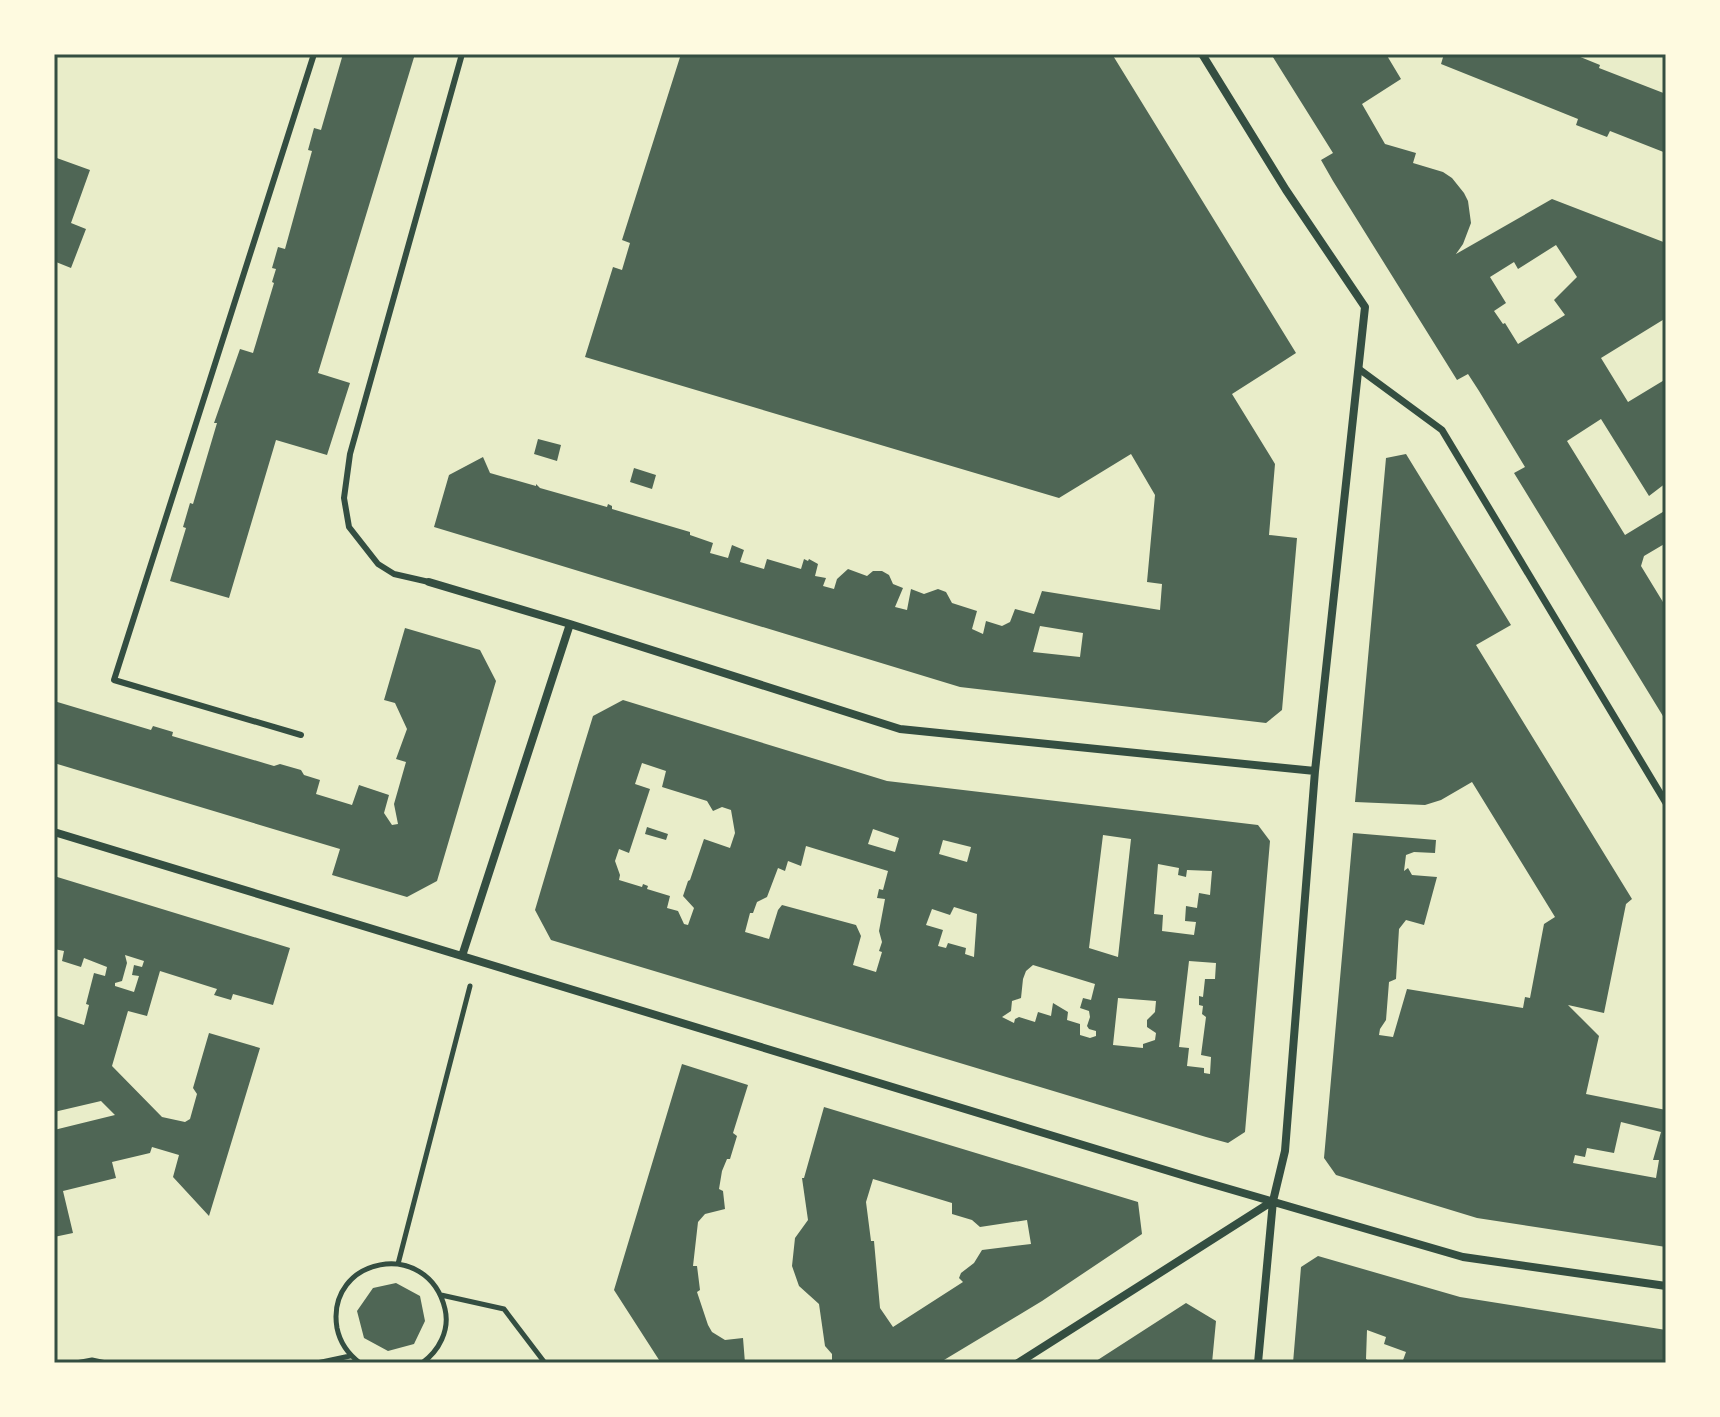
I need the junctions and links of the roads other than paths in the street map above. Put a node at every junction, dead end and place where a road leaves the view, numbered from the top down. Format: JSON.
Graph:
{"nodes":[{"id":1,"x":314,"y":54,"type":"edge"},
{"id":2,"x":462,"y":54,"type":"edge"},
{"id":3,"x":1202,"y":54,"type":"edge"},
{"id":4,"x":1359,"y":369,"type":"junction"},
{"id":5,"x":429,"y":582,"type":"joint"},
{"id":6,"x":570,"y":624,"type":"junction"},
{"id":7,"x":301,"y":735,"type":"dead end"},
{"id":8,"x":1315,"y":771,"type":"junction"},
{"id":9,"x":1666,"y":803,"type":"edge"},
{"id":10,"x":54,"y":832,"type":"edge"},
{"id":11,"x":462,"y":956,"type":"junction"},
{"id":12,"x":1273,"y":1201,"type":"junction"},
{"id":13,"x":1666,"y":1286,"type":"edge"},
{"id":14,"x":1018,"y":1363,"type":"edge"},
{"id":15,"x":1258,"y":1363,"type":"edge"}],
"edges":[{"from":1,"to":7,"type":"lane"},
{"from":2,"to":5,"type":"lane"},
{"from":3,"to":4,"type":"street"},
{"from":4,"to":8,"type":"street"},
{"from":4,"to":9,"type":"street"},
{"from":5,"to":6,"type":"street"},
{"from":6,"to":8,"type":"street"},
{"from":6,"to":11,"type":"street"},
{"from":8,"to":12,"type":"street"},
{"from":10,"to":11,"type":"street"},
{"from":11,"to":12,"type":"street"},
{"from":12,"to":13,"type":"street"},
{"from":12,"to":14,"type":"street"},
{"from":12,"to":15,"type":"street"}]}
